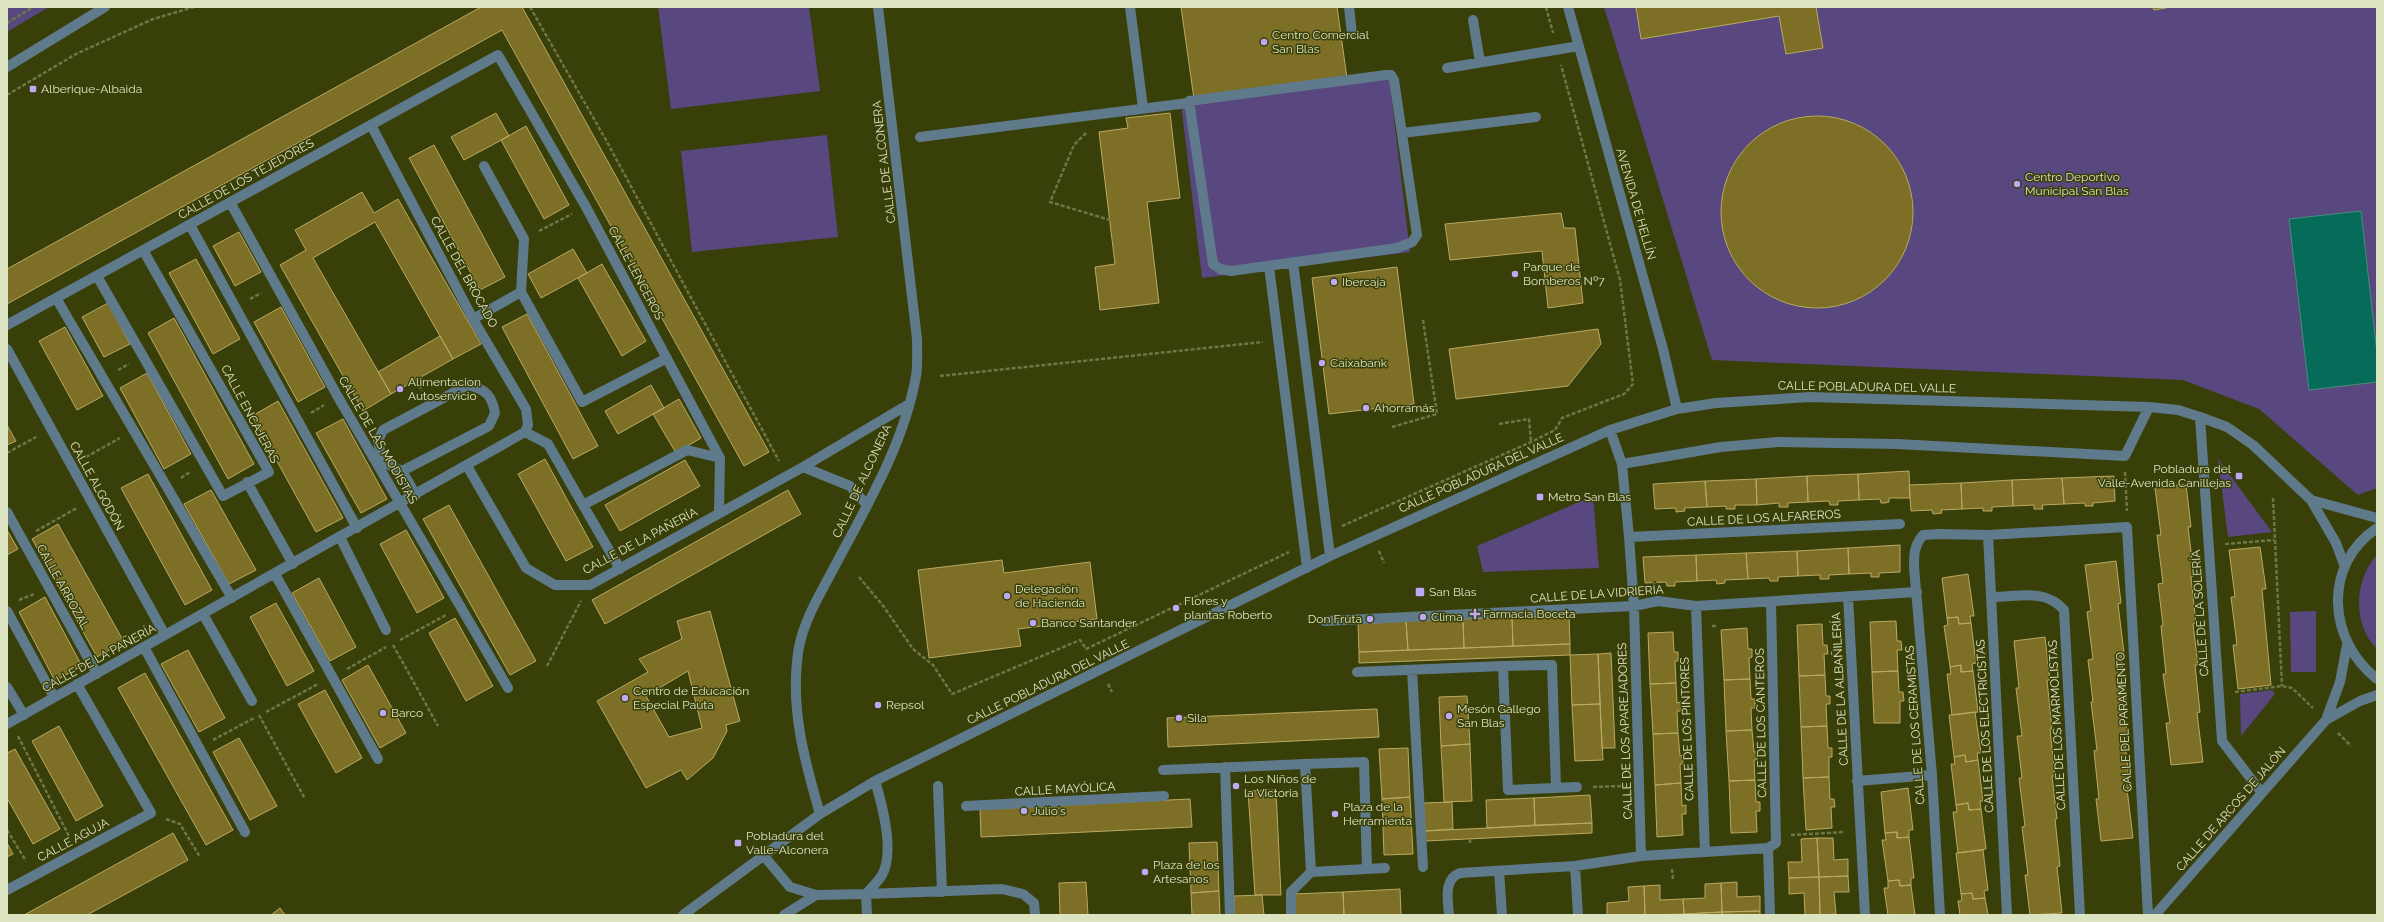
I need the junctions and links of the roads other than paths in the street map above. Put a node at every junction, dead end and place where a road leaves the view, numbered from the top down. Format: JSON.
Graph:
{"nodes":[{"id":1,"x":105,"y":7,"type":"edge"},
{"id":2,"x":878,"y":7,"type":"edge"},
{"id":3,"x":1130,"y":7,"type":"edge"},
{"id":4,"x":1349,"y":7,"type":"edge"},
{"id":5,"x":1568,"y":7,"type":"edge"},
{"id":6,"x":1473,"y":20,"type":"dead end"},
{"id":7,"x":1352,"y":34,"type":"dead end"},
{"id":8,"x":1579,"y":46,"type":"junction"},
{"id":9,"x":498,"y":55,"type":"joint"},
{"id":10,"x":1480,"y":62,"type":"junction"},
{"id":11,"x":7,"y":67,"type":"edge"},
{"id":12,"x":1447,"y":68,"type":"dead end"},
{"id":13,"x":1188,"y":103,"type":"junction"},
{"id":14,"x":1143,"y":108,"type":"junction"},
{"id":15,"x":1536,"y":117,"type":"dead end"},
{"id":16,"x":371,"y":125,"type":"junction"},
{"id":17,"x":1402,"y":133,"type":"junction"},
{"id":18,"x":920,"y":137,"type":"dead end"},
{"id":19,"x":484,"y":166,"type":"dead end"},
{"id":20,"x":230,"y":202,"type":"junction"},
{"id":21,"x":190,"y":225,"type":"junction"},
{"id":22,"x":143,"y":250,"type":"junction"},
{"id":23,"x":1293,"y":262,"type":"junction"},
{"id":24,"x":1269,"y":266,"type":"junction"},
{"id":25,"x":97,"y":276,"type":"junction"},
{"id":26,"x":521,"y":292,"type":"junction"},
{"id":27,"x":56,"y":298,"type":"junction"},
{"id":28,"x":473,"y":319,"type":"junction"},
{"id":29,"x":7,"y":325,"type":"edge"},
{"id":30,"x":7,"y":349,"type":"edge"},
{"id":31,"x":667,"y":358,"type":"junction"},
{"id":32,"x":910,"y":404,"type":"junction"},
{"id":33,"x":2149,"y":407,"type":"junction"},
{"id":34,"x":1677,"y":409,"type":"junction"},
{"id":35,"x":2200,"y":417,"type":"junction"},
{"id":36,"x":1610,"y":430,"type":"junction"},
{"id":37,"x":525,"y":432,"type":"junction"},
{"id":38,"x":720,"y":458,"type":"junction"},
{"id":39,"x":1622,"y":464,"type":"junction"},
{"id":40,"x":467,"y":466,"type":"junction"},
{"id":41,"x":803,"y":467,"type":"junction"},
{"id":42,"x":402,"y":470,"type":"junction"},
{"id":43,"x":247,"y":482,"type":"junction"},
{"id":44,"x":416,"y":495,"type":"junction"},
{"id":45,"x":2311,"y":500,"type":"junction"},
{"id":46,"x":400,"y":504,"type":"junction"},
{"id":47,"x":583,"y":505,"type":"junction"},
{"id":48,"x":867,"y":505,"type":"junction"},
{"id":49,"x":7,"y":512,"type":"edge"},
{"id":50,"x":719,"y":513,"type":"junction"},
{"id":51,"x":2377,"y":518,"type":"edge"},
{"id":52,"x":1900,"y":524,"type":"dead end"},
{"id":53,"x":356,"y":528,"type":"junction"},
{"id":54,"x":2377,"y":528,"type":"edge"},
{"id":55,"x":1988,"y":535,"type":"junction"},
{"id":56,"x":340,"y":537,"type":"junction"},
{"id":57,"x":1629,"y":537,"type":"junction"},
{"id":58,"x":1330,"y":556,"type":"junction"},
{"id":59,"x":293,"y":564,"type":"junction"},
{"id":60,"x":2345,"y":567,"type":"junction"},
{"id":61,"x":1307,"y":568,"type":"junction"},
{"id":62,"x":620,"y":569,"type":"junction"},
{"id":63,"x":275,"y":574,"type":"junction"},
{"id":64,"x":1917,"y":592,"type":"junction"},
{"id":65,"x":1848,"y":596,"type":"junction"},
{"id":66,"x":1992,"y":597,"type":"junction"},
{"id":67,"x":232,"y":598,"type":"junction"},
{"id":68,"x":1771,"y":602,"type":"junction"},
{"id":69,"x":1634,"y":606,"type":"junction"},
{"id":70,"x":1696,"y":606,"type":"junction"},
{"id":71,"x":7,"y":611,"type":"edge"},
{"id":72,"x":203,"y":614,"type":"junction"},
{"id":73,"x":1325,"y":621,"type":"dead end"},
{"id":74,"x":386,"y":630,"type":"road end"},
{"id":75,"x":165,"y":635,"type":"junction"},
{"id":76,"x":2347,"y":645,"type":"junction"},
{"id":77,"x":144,"y":647,"type":"junction"},
{"id":78,"x":1503,"y":666,"type":"junction"},
{"id":79,"x":1412,"y":670,"type":"junction"},
{"id":80,"x":1357,"y":672,"type":"dead end"},
{"id":81,"x":97,"y":674,"type":"junction"},
{"id":82,"x":2377,"y":679,"type":"edge"},
{"id":83,"x":77,"y":684,"type":"junction"},
{"id":84,"x":7,"y":687,"type":"edge"},
{"id":85,"x":508,"y":688,"type":"dead end"},
{"id":86,"x":2377,"y":695,"type":"edge"},
{"id":87,"x":54,"y":698,"type":"junction"},
{"id":88,"x":252,"y":700,"type":"road end"},
{"id":89,"x":24,"y":715,"type":"junction"},
{"id":90,"x":2326,"y":720,"type":"junction"},
{"id":91,"x":9,"y":723,"type":"edge"},
{"id":92,"x":378,"y":759,"type":"dead end"},
{"id":93,"x":1305,"y":764,"type":"junction"},
{"id":94,"x":1224,"y":767,"type":"junction"},
{"id":95,"x":1164,"y":770,"type":"dead end"},
{"id":96,"x":1932,"y":775,"type":"junction"},
{"id":97,"x":875,"y":781,"type":"junction"},
{"id":98,"x":1857,"y":781,"type":"junction"},
{"id":99,"x":938,"y":786,"type":"dead end"},
{"id":100,"x":1577,"y":787,"type":"road end"},
{"id":101,"x":1556,"y":788,"type":"junction"},
{"id":102,"x":2262,"y":793,"type":"junction"},
{"id":103,"x":1164,"y":796,"type":"dead end"},
{"id":104,"x":966,"y":806,"type":"dead end"},
{"id":105,"x":820,"y":814,"type":"junction"},
{"id":106,"x":245,"y":832,"type":"dead end"},
{"id":107,"x":1773,"y":842,"type":"junction"},
{"id":108,"x":1705,"y":852,"type":"junction"},
{"id":109,"x":763,"y":855,"type":"junction"},
{"id":110,"x":1641,"y":856,"type":"junction"},
{"id":111,"x":1575,"y":866,"type":"junction"},
{"id":112,"x":1423,"y":867,"type":"dead end"},
{"id":113,"x":1385,"y":868,"type":"dead end"},
{"id":114,"x":1367,"y":869,"type":"junction"},
{"id":115,"x":1499,"y":871,"type":"junction"},
{"id":116,"x":1311,"y":872,"type":"junction"},
{"id":117,"x":7,"y":890,"type":"edge"},
{"id":118,"x":942,"y":892,"type":"junction"},
{"id":119,"x":866,"y":894,"type":"junction"},
{"id":120,"x":816,"y":895,"type":"junction"},
{"id":121,"x":683,"y":915,"type":"edge"},
{"id":122,"x":784,"y":915,"type":"edge"},
{"id":123,"x":867,"y":915,"type":"edge"},
{"id":124,"x":1035,"y":915,"type":"edge"},
{"id":125,"x":1230,"y":915,"type":"edge"},
{"id":126,"x":1291,"y":915,"type":"edge"},
{"id":127,"x":1449,"y":915,"type":"edge"},
{"id":128,"x":1502,"y":915,"type":"edge"},
{"id":129,"x":1578,"y":915,"type":"edge"},
{"id":130,"x":1770,"y":915,"type":"edge"},
{"id":131,"x":1865,"y":915,"type":"edge"},
{"id":132,"x":1940,"y":915,"type":"edge"},
{"id":133,"x":2007,"y":915,"type":"edge"},
{"id":134,"x":2080,"y":915,"type":"edge"},
{"id":135,"x":2148,"y":915,"type":"edge"},
{"id":136,"x":2155,"y":915,"type":"edge"}],
"edges":[{"from":1,"to":11,"type":"street"},
{"from":2,"to":32,"type":"street","name":"CALLE DE ALCONERA"},
{"from":3,"to":14,"type":"street"},
{"from":4,"to":7,"type":"street"},
{"from":5,"to":8,"type":"street","name":"AVENIDA DE HELLÍN"},
{"from":6,"to":10,"type":"street"},
{"from":8,"to":10,"type":"street"},
{"from":8,"to":34,"type":"street","name":"AVENIDA DE HELLÍN"},
{"from":9,"to":16,"type":"street","name":"CALLE DE LOS TEJEDORES"},
{"from":9,"to":31,"type":"street","name":"CALLE LENCEROS"},
{"from":10,"to":12,"type":"street"},
{"from":13,"to":14,"type":"street"},
{"from":13,"to":17,"type":"street"},
{"from":13,"to":24,"type":"street"},
{"from":14,"to":18,"type":"street"},
{"from":15,"to":17,"type":"street"},
{"from":16,"to":20,"type":"street","name":"CALLE DE LOS TEJEDORES"},
{"from":16,"to":28,"type":"street","name":"CALLE DEL BROCADO"},
{"from":17,"to":23,"type":"street"},
{"from":19,"to":26,"type":"street"},
{"from":20,"to":21,"type":"street","name":"CALLE DE LOS TEJEDORES"},
{"from":20,"to":46,"type":"street","name":"CALLE DE LAS MODISTAS"},
{"from":21,"to":22,"type":"street","name":"CALLE DE LOS TEJEDORES"},
{"from":21,"to":53,"type":"street"},
{"from":22,"to":25,"type":"street","name":"CALLE DE LOS TEJEDORES"},
{"from":22,"to":43,"type":"street","name":"CALLE ENCAJERAS"},
{"from":23,"to":24,"type":"street"},
{"from":23,"to":58,"type":"street"},
{"from":24,"to":61,"type":"street"},
{"from":25,"to":27,"type":"street","name":"CALLE DE LOS TEJEDORES"},
{"from":25,"to":43,"type":"street","name":"CALLE ENCAJERAS"},
{"from":26,"to":28,"type":"street"},
{"from":26,"to":31,"type":"street"},
{"from":27,"to":29,"type":"street","name":"CALLE DE LOS TEJEDORES"},
{"from":27,"to":67,"type":"street"},
{"from":28,"to":37,"type":"street","name":"CALLE DEL BROCADO"},
{"from":30,"to":75,"type":"street","name":"CALLE ALGODÓN"},
{"from":31,"to":38,"type":"street","name":"CALLE LENCEROS"},
{"from":32,"to":41,"type":"street","name":"CALLE DE LA PAÑERÍA"},
{"from":32,"to":48,"type":"street","name":"CALLE DE ALCONERA"},
{"from":33,"to":34,"type":"street","name":"CALLE POBLADURA DEL VALLE"},
{"from":33,"to":35,"type":"street","name":"CALLE POBLADURA DEL VALLE"},
{"from":33,"to":39,"type":"street"},
{"from":34,"to":36,"type":"street","name":"CALLE POBLADURA DEL VALLE"},
{"from":35,"to":45,"type":"street","name":"CALLE POBLADURA DEL VALLE"},
{"from":35,"to":102,"type":"street","name":"CALLE DE LA SOLERÍA"},
{"from":36,"to":39,"type":"street"},
{"from":36,"to":58,"type":"street","name":"CALLE POBLADURA DEL VALLE"},
{"from":37,"to":40,"type":"street","name":"CALLE DE LA PAÑERÍA"},
{"from":37,"to":47,"type":"street"},
{"from":38,"to":47,"type":"street"},
{"from":38,"to":50,"type":"street","name":"CALLE LENCEROS"},
{"from":39,"to":57,"type":"street"},
{"from":40,"to":44,"type":"street","name":"CALLE DE LA PAÑERÍA"},
{"from":40,"to":62,"type":"street","name":"CALLE DE LA PAÑERÍA"},
{"from":41,"to":48,"type":"street"},
{"from":41,"to":50,"type":"street","name":"CALLE DE LA PAÑERÍA"},
{"from":42,"to":42,"type":"street"},
{"from":42,"to":44,"type":"street"},
{"from":43,"to":59,"type":"street"},
{"from":44,"to":46,"type":"street","name":"CALLE DE LA PAÑERÍA"},
{"from":45,"to":51,"type":"street","name":"CALLE POBLADURA DEL VALLE"},
{"from":45,"to":60,"type":"street","name":"CALLE POBLADURA DEL VALLE"},
{"from":46,"to":53,"type":"street","name":"CALLE DE LA PAÑERÍA"},
{"from":46,"to":85,"type":"street","name":"CALLE DE LAS MODISTAS"},
{"from":47,"to":62,"type":"street"},
{"from":48,"to":105,"type":"street","name":"CALLE DE ALCONERA"},
{"from":49,"to":81,"type":"street","name":"CALLE ARROZAL"},
{"from":50,"to":62,"type":"street","name":"CALLE DE LA PAÑERÍA"},
{"from":52,"to":57,"type":"street","name":"CALLE DE LOS ALFAREROS"},
{"from":53,"to":56,"type":"street","name":"CALLE DE LA PAÑERÍA"},
{"from":54,"to":60,"type":"street"},
{"from":55,"to":64,"type":"street","name":"CALLE DE LOS CERAMISTAS"},
{"from":55,"to":66,"type":"street","name":"CALLE DE LOS ELECTRICISTAS"},
{"from":55,"to":135,"type":"street","name":"CALLE DEL PARAMENTO"},
{"from":56,"to":59,"type":"street","name":"CALLE DE LA PAÑERÍA"},
{"from":56,"to":74,"type":"street"},
{"from":57,"to":69,"type":"street"},
{"from":58,"to":61,"type":"street","name":"CALLE POBLADURA DEL VALLE"},
{"from":59,"to":63,"type":"street","name":"CALLE DE LA PAÑERÍA"},
{"from":60,"to":76,"type":"street"},
{"from":61,"to":97,"type":"street","name":"CALLE POBLADURA DEL VALLE"},
{"from":63,"to":67,"type":"street","name":"CALLE DE LA PAÑERÍA"},
{"from":63,"to":92,"type":"street"},
{"from":64,"to":65,"type":"street","name":"CALLE DE LA VIDRIERÍA"},
{"from":64,"to":96,"type":"street","name":"CALLE DE LOS CERAMISTAS"},
{"from":65,"to":68,"type":"street","name":"CALLE DE LA VIDRIERÍA"},
{"from":65,"to":98,"type":"street","name":"CALLE DE LA ALBAÑILERÍA"},
{"from":66,"to":133,"type":"street","name":"CALLE DE LOS ELECTRICISTAS"},
{"from":66,"to":134,"type":"street","name":"CALLE DE LOS MARMOLISTAS"},
{"from":67,"to":72,"type":"street","name":"CALLE DE LA PAÑERÍA"},
{"from":68,"to":70,"type":"street","name":"CALLE DE LA VIDRIERÍA"},
{"from":68,"to":107,"type":"street","name":"CALLE DE LOS CANTEROS"},
{"from":69,"to":70,"type":"street","name":"CALLE DE LA VIDRIERÍA"},
{"from":69,"to":73,"type":"street","name":"CALLE DE LA VIDRIERÍA"},
{"from":69,"to":110,"type":"street","name":"CALLE DE LOS APAREJADORES"},
{"from":70,"to":108,"type":"street","name":"CALLE DE LOS PINTORES"},
{"from":71,"to":87,"type":"street"},
{"from":72,"to":75,"type":"street","name":"CALLE DE LA PAÑERÍA"},
{"from":72,"to":88,"type":"street"},
{"from":75,"to":77,"type":"street","name":"CALLE DE LA PAÑERÍA"},
{"from":76,"to":82,"type":"street"},
{"from":76,"to":90,"type":"street","name":"CALLE DE ARCOS DE JALÓN"},
{"from":77,"to":81,"type":"street","name":"CALLE DE LA PAÑERÍA"},
{"from":77,"to":106,"type":"street"},
{"from":78,"to":79,"type":"street"},
{"from":78,"to":101,"type":"street"},
{"from":78,"to":101,"type":"street"},
{"from":79,"to":80,"type":"street"},
{"from":79,"to":112,"type":"street"},
{"from":81,"to":83,"type":"street","name":"CALLE DE LA PAÑERÍA"},
{"from":83,"to":87,"type":"street","name":"CALLE DE LA PAÑERÍA"},
{"from":83,"to":117,"type":"street","name":"CALLE AGUJA"},
{"from":84,"to":89,"type":"street"},
{"from":86,"to":90,"type":"street","name":"CALLE DE ARCOS DE JALÓN"},
{"from":87,"to":89,"type":"street","name":"CALLE DE LA PAÑERÍA"},
{"from":89,"to":91,"type":"street","name":"CALLE DE LA PAÑERÍA"},
{"from":90,"to":102,"type":"street","name":"CALLE DE ARCOS DE JALÓN"},
{"from":93,"to":94,"type":"street"},
{"from":93,"to":114,"type":"street"},
{"from":93,"to":116,"type":"street"},
{"from":94,"to":95,"type":"street"},
{"from":94,"to":125,"type":"street"},
{"from":96,"to":98,"type":"street","name":"CALLE DE LA ALBAÑILERÍA"},
{"from":96,"to":132,"type":"street","name":"CALLE DE LOS CERAMISTAS"},
{"from":97,"to":105,"type":"street","name":"CALLE POBLADURA DEL VALLE"},
{"from":97,"to":119,"type":"street"},
{"from":98,"to":131,"type":"street","name":"CALLE DE LA ALBAÑILERÍA"},
{"from":99,"to":118,"type":"street"},
{"from":100,"to":101,"type":"street"},
{"from":102,"to":136,"type":"street","name":"CALLE DE ARCOS DE JALÓN"},
{"from":103,"to":104,"type":"street","name":"CALLE MAYÓLICA"},
{"from":105,"to":109,"type":"street","name":"CALLE POBLADURA DEL VALLE"},
{"from":107,"to":108,"type":"street"},
{"from":107,"to":130,"type":"street","name":"CALLE DE LOS CANTEROS"},
{"from":108,"to":110,"type":"street"},
{"from":109,"to":120,"type":"street"},
{"from":109,"to":121,"type":"street","name":"CALLE POBLADURA DEL VALLE"},
{"from":110,"to":111,"type":"street"},
{"from":111,"to":115,"type":"street"},
{"from":111,"to":129,"type":"street"},
{"from":113,"to":114,"type":"street"},
{"from":114,"to":116,"type":"street"},
{"from":115,"to":127,"type":"street"},
{"from":115,"to":128,"type":"street"},
{"from":116,"to":126,"type":"street"},
{"from":118,"to":119,"type":"street"},
{"from":118,"to":124,"type":"street"},
{"from":119,"to":120,"type":"street"},
{"from":119,"to":123,"type":"street"},
{"from":120,"to":122,"type":"street"}]}
